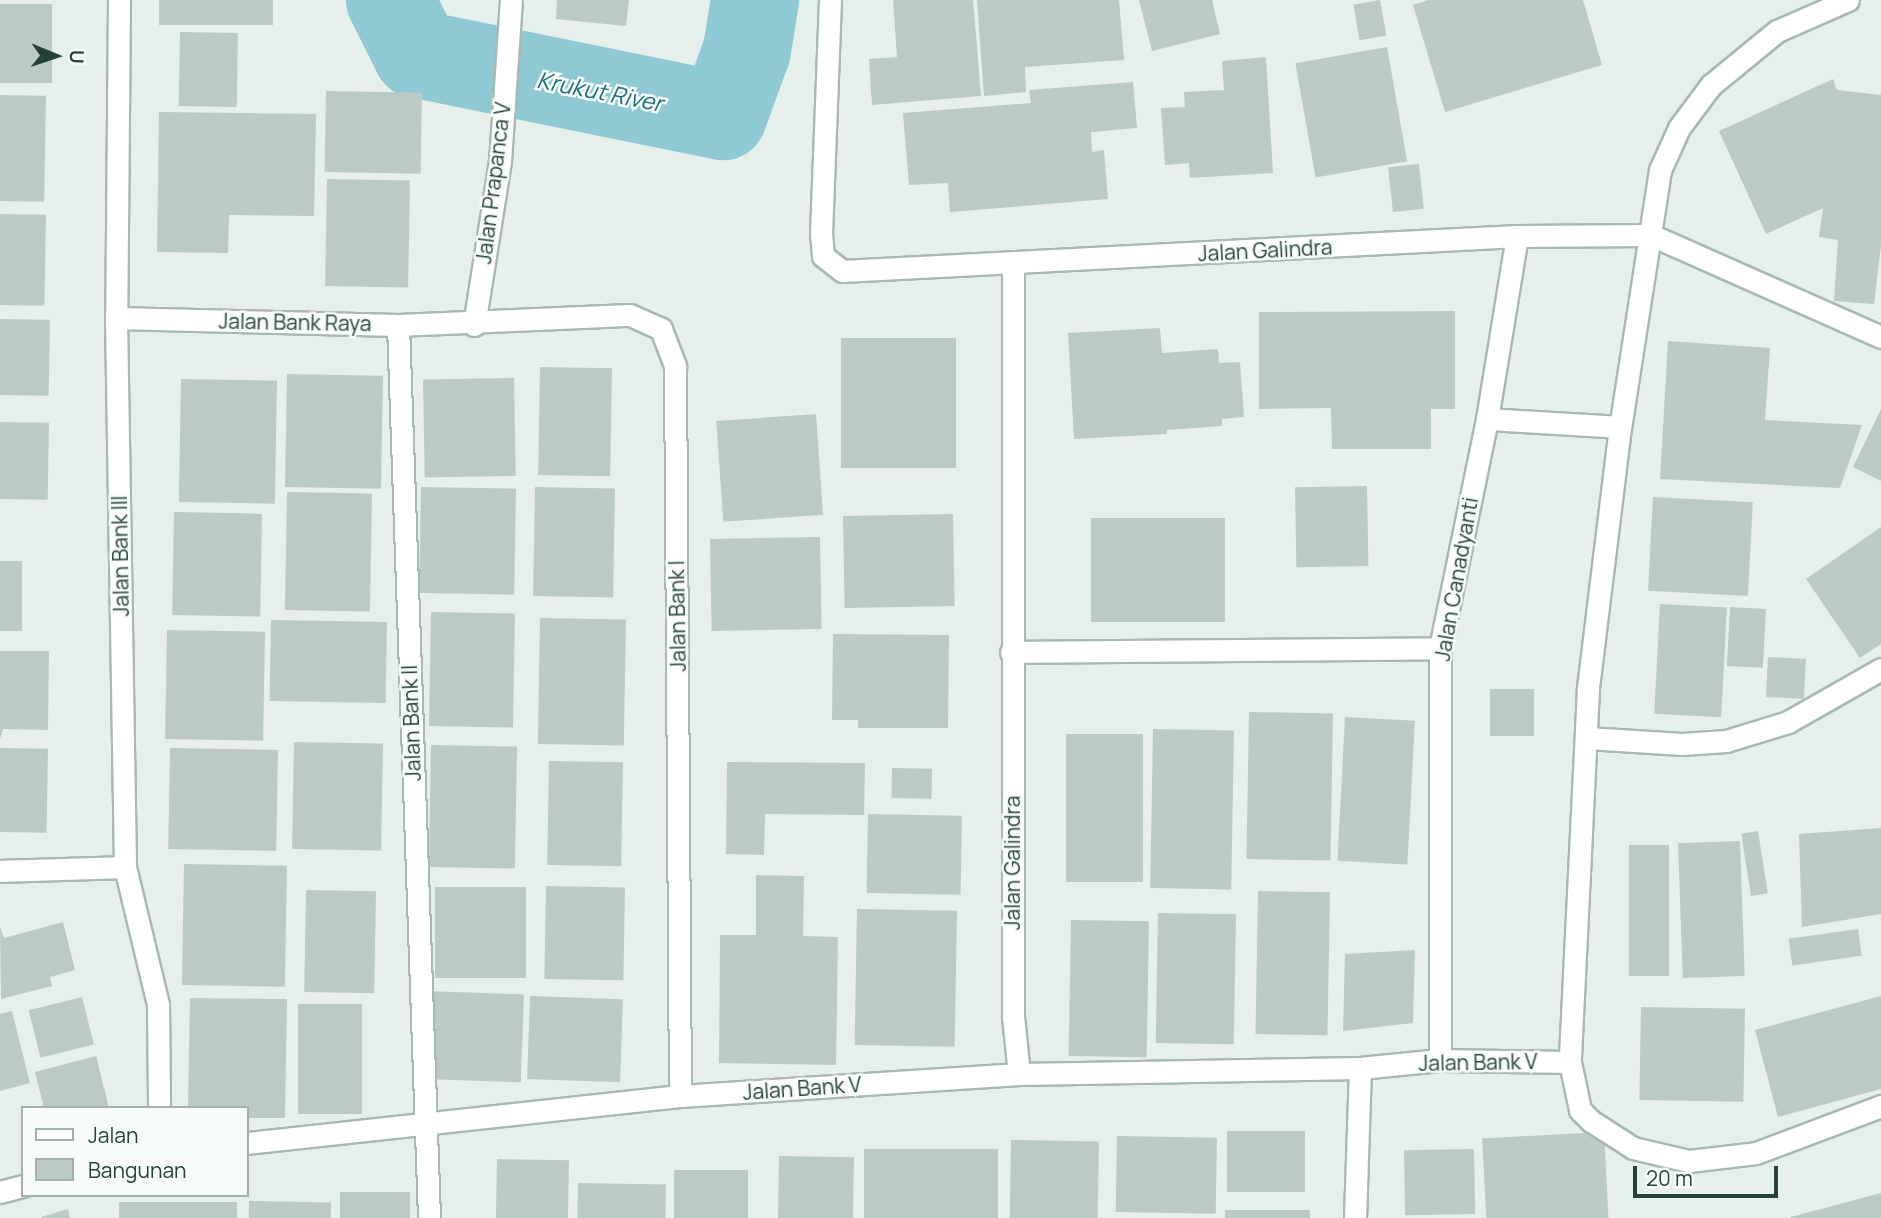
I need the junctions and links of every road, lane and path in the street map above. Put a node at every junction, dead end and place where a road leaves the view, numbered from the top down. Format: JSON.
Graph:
{"nodes":[{"id":1,"x":119,"y":0,"type":"edge"},
{"id":2,"x":511,"y":0,"type":"edge"},
{"id":3,"x":830,"y":0,"type":"edge"},
{"id":4,"x":1848,"y":0,"type":"edge"},
{"id":5,"x":1651,"y":235,"type":"junction"},
{"id":6,"x":1517,"y":236,"type":"junction"},
{"id":7,"x":1013,"y":265,"type":"junction"},
{"id":8,"x":116,"y":318,"type":"junction"},
{"id":9,"x":474,"y":324,"type":"junction"},
{"id":10,"x":398,"y":325,"type":"junction"},
{"id":11,"x":1881,"y":337,"type":"edge"},
{"id":12,"x":1487,"y":419,"type":"junction"},
{"id":13,"x":1620,"y":427,"type":"junction"},
{"id":14,"x":1440,"y":648,"type":"junction"},
{"id":15,"x":1012,"y":652,"type":"junction"},
{"id":16,"x":1881,"y":669,"type":"edge"},
{"id":17,"x":1587,"y":738,"type":"junction"},
{"id":18,"x":125,"y":867,"type":"junction"},
{"id":19,"x":0,"y":871,"type":"edge"},
{"id":20,"x":1440,"y":1060,"type":"junction"},
{"id":21,"x":1570,"y":1062,"type":"junction"},
{"id":22,"x":1360,"y":1068,"type":"junction"},
{"id":23,"x":1019,"y":1074,"type":"junction"},
{"id":24,"x":680,"y":1096,"type":"junction"},
{"id":25,"x":159,"y":1106,"type":"edge"},
{"id":26,"x":1881,"y":1106,"type":"edge"},
{"id":27,"x":425,"y":1122,"type":"junction"},
{"id":28,"x":248,"y":1143,"type":"edge"},
{"id":29,"x":21,"y":1187,"type":"edge"},
{"id":30,"x":0,"y":1192,"type":"edge"},
{"id":31,"x":429,"y":1218,"type":"edge"},
{"id":32,"x":1355,"y":1218,"type":"edge"}],
"edges":[{"from":1,"to":8,"type":"street","name":"Jalan Bank III"},
{"from":2,"to":9,"type":"street","name":"Jalan Prapanca V"},
{"from":3,"to":7,"type":"street","name":"Jalan Galindra"},
{"from":4,"to":5,"type":"street"},
{"from":5,"to":6,"type":"street"},
{"from":5,"to":11,"type":"street"},
{"from":5,"to":13,"type":"street"},
{"from":6,"to":7,"type":"street","name":"Jalan Galindra"},
{"from":6,"to":12,"type":"street","name":"Jalan Canadyanti"},
{"from":7,"to":15,"type":"street","name":"Jalan Galindra"},
{"from":8,"to":10,"type":"street","name":"Jalan Bank Raya"},
{"from":8,"to":18,"type":"street","name":"Jalan Bank III"},
{"from":9,"to":10,"type":"street","name":"Jalan Bank Raya"},
{"from":9,"to":24,"type":"street","name":"Jalan Bank I"},
{"from":10,"to":27,"type":"street","name":"Jalan Bank II"},
{"from":12,"to":13,"type":"street"},
{"from":12,"to":14,"type":"street","name":"Jalan Canadyanti"},
{"from":13,"to":17,"type":"street"},
{"from":14,"to":15,"type":"street"},
{"from":14,"to":20,"type":"street","name":"Jalan Canadyanti"},
{"from":15,"to":23,"type":"street","name":"Jalan Galindra"},
{"from":16,"to":17,"type":"street"},
{"from":17,"to":21,"type":"street"},
{"from":18,"to":19,"type":"street"},
{"from":18,"to":25,"type":"street","name":"Jalan Bank III"},
{"from":20,"to":21,"type":"street","name":"Jalan Bank V"},
{"from":20,"to":22,"type":"street","name":"Jalan Bank V"},
{"from":21,"to":26,"type":"street"},
{"from":22,"to":23,"type":"street","name":"Jalan Bank V"},
{"from":22,"to":32,"type":"street"},
{"from":23,"to":24,"type":"street","name":"Jalan Bank V"},
{"from":24,"to":27,"type":"street","name":"Jalan Bank V"},
{"from":27,"to":28,"type":"street","name":"Jalan Bank V"},
{"from":27,"to":31,"type":"street","name":"Jalan Bank II"},
{"from":29,"to":30,"type":"street"}]}
